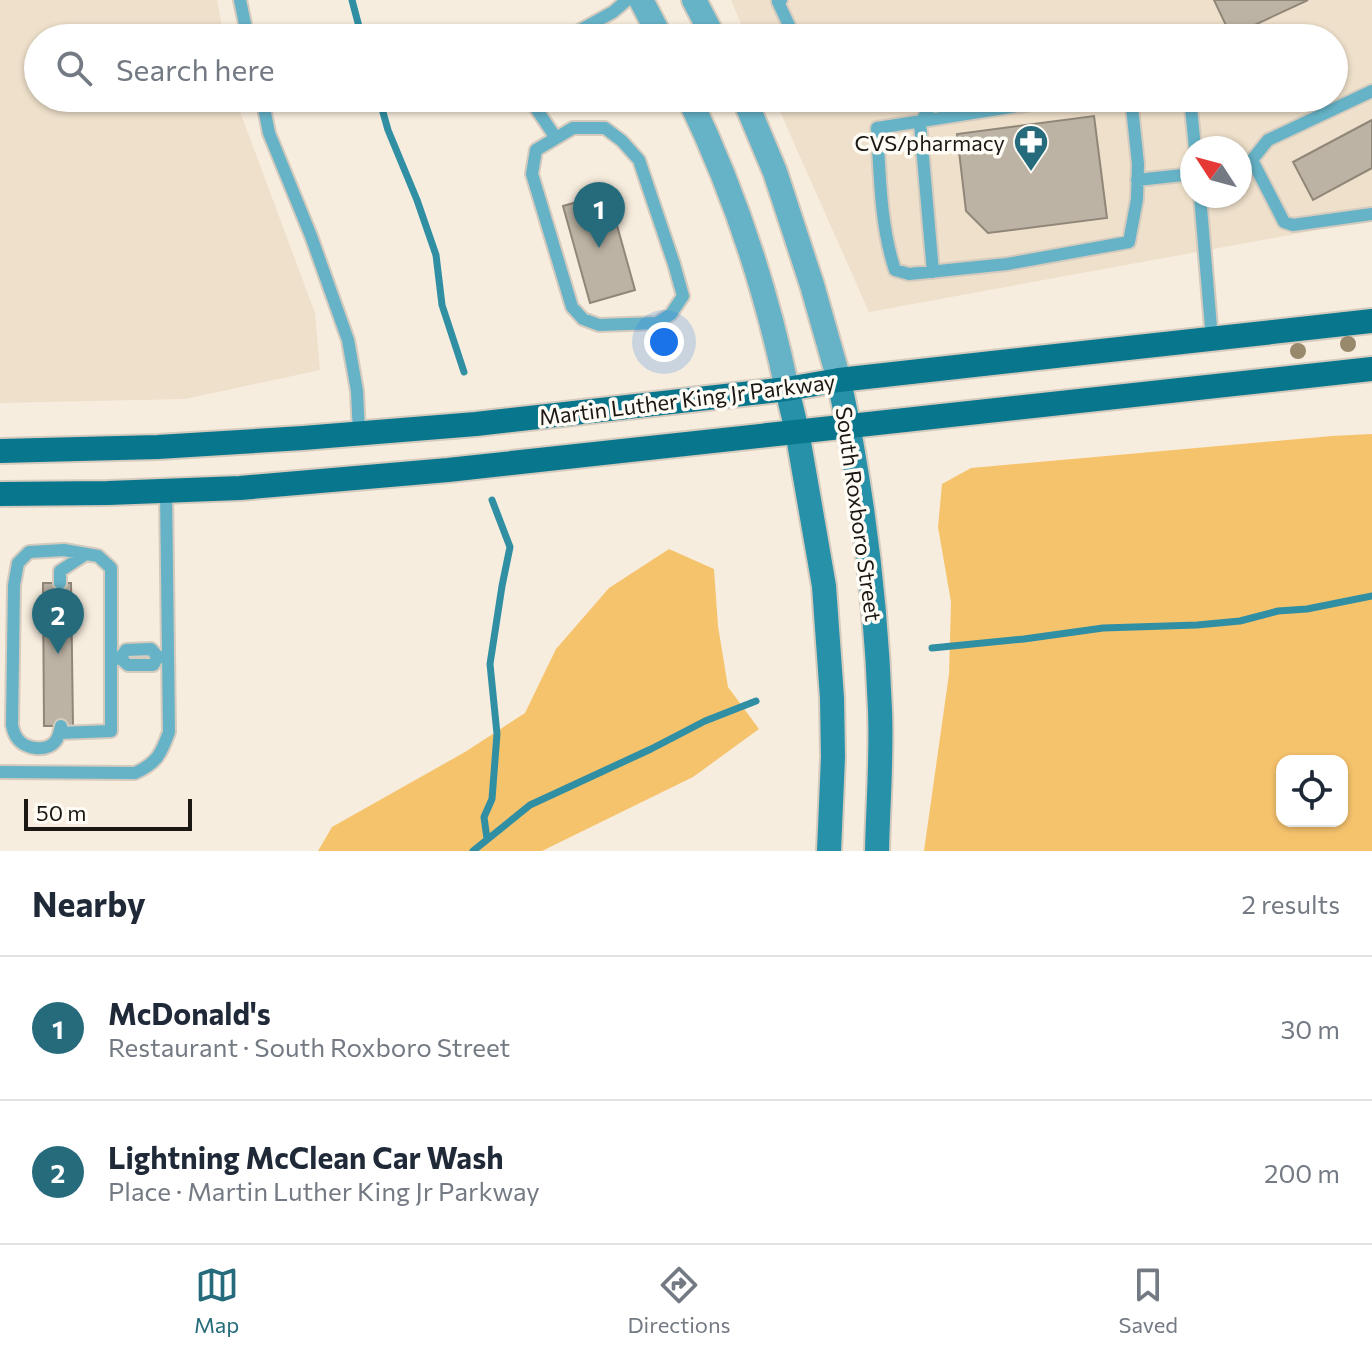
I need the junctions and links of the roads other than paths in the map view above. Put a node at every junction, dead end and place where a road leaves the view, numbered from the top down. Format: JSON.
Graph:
{"nodes":[{"id":1,"x":240,"y":0,"type":"edge"},
{"id":2,"x":627,"y":0,"type":"edge"},
{"id":3,"x":641,"y":0,"type":"edge"},
{"id":4,"x":694,"y":0,"type":"edge"},
{"id":5,"x":781,"y":0,"type":"edge"},
{"id":6,"x":245,"y":24,"type":"edge"},
{"id":7,"x":591,"y":24,"type":"edge"},
{"id":8,"x":654,"y":24,"type":"edge"},
{"id":9,"x":707,"y":24,"type":"edge"},
{"id":10,"x":788,"y":24,"type":"edge"},
{"id":11,"x":1372,"y":91,"type":"edge"},
{"id":12,"x":1348,"y":102,"type":"edge"},
{"id":13,"x":265,"y":112,"type":"edge"},
{"id":14,"x":538,"y":112,"type":"edge"},
{"id":15,"x":695,"y":112,"type":"edge"},
{"id":16,"x":750,"y":112,"type":"edge"},
{"id":17,"x":927,"y":112,"type":"edge"},
{"id":18,"x":986,"y":112,"type":"edge"},
{"id":19,"x":1132,"y":112,"type":"edge"},
{"id":20,"x":1191,"y":112,"type":"edge"},
{"id":21,"x":1327,"y":112,"type":"edge"},
{"id":22,"x":920,"y":123,"type":"junction"},
{"id":23,"x":1194,"y":136,"type":"edge"},
{"id":24,"x":556,"y":138,"type":"junction"},
{"id":25,"x":1252,"y":156,"type":"edge"},
{"id":26,"x":1252,"y":171,"type":"edge"},
{"id":27,"x":1180,"y":175,"type":"edge"},
{"id":28,"x":1137,"y":180,"type":"junction"},
{"id":29,"x":1201,"y":208,"type":"edge"},
{"id":30,"x":1372,"y":214,"type":"edge"},
{"id":31,"x":933,"y":272,"type":"junction"},
{"id":32,"x":1372,"y":321,"type":"edge"},
{"id":33,"x":1212,"y":339,"type":"junction"},
{"id":34,"x":1372,"y":369,"type":"edge"},
{"id":35,"x":839,"y":380,"type":"junction"},
{"id":36,"x":787,"y":389,"type":"junction"},
{"id":37,"x":849,"y":427,"type":"junction"},
{"id":38,"x":797,"y":431,"type":"junction"},
{"id":39,"x":359,"y":434,"type":"junction"},
{"id":40,"x":0,"y":451,"type":"edge"},
{"id":41,"x":166,"y":491,"type":"junction"},
{"id":42,"x":0,"y":494,"type":"edge"},
{"id":43,"x":86,"y":554,"type":"junction"},
{"id":44,"x":60,"y":583,"type":"dead end"},
{"id":45,"x":163,"y":656,"type":"junction"},
{"id":46,"x":116,"y":658,"type":"junction"},
{"id":47,"x":0,"y":772,"type":"edge"},
{"id":48,"x":829,"y":851,"type":"edge"},
{"id":49,"x":877,"y":851,"type":"edge"}],
"edges":[{"from":1,"to":6,"type":"lane"},
{"from":2,"to":7,"type":"lane"},
{"from":3,"to":8,"type":"street"},
{"from":4,"to":9,"type":"street"},
{"from":5,"to":10,"type":"lane"},
{"from":11,"to":12,"type":"lane"},
{"from":13,"to":39,"type":"lane"},
{"from":14,"to":24,"type":"lane"},
{"from":15,"to":36,"type":"street","name":"South Roxboro Street"},
{"from":16,"to":35,"type":"street","name":"South Roxboro Street"},
{"from":17,"to":22,"type":"lane"},
{"from":18,"to":22,"type":"lane"},
{"from":19,"to":28,"type":"lane"},
{"from":20,"to":23,"type":"lane"},
{"from":21,"to":25,"type":"lane"},
{"from":22,"to":31,"type":"lane"},
{"from":22,"to":31,"type":"lane"},
{"from":24,"to":24,"type":"lane"},
{"from":26,"to":30,"type":"lane"},
{"from":27,"to":28,"type":"lane"},
{"from":28,"to":31,"type":"lane"},
{"from":29,"to":33,"type":"lane"},
{"from":32,"to":33,"type":"main road","name":"Martin Luther King Jr Parkway"},
{"from":33,"to":35,"type":"main road","name":"Martin Luther King Jr Parkway"},
{"from":34,"to":37,"type":"main road","name":"Martin Luther King Jr Parkway"},
{"from":35,"to":36,"type":"main road","name":"Martin Luther King Jr Parkway"},
{"from":35,"to":37,"type":"street","name":"South Roxboro Street"},
{"from":36,"to":38,"type":"street","name":"South Roxboro Street"},
{"from":36,"to":39,"type":"main road","name":"Martin Luther King Jr Parkway"},
{"from":37,"to":38,"type":"main road","name":"Martin Luther King Jr Parkway"},
{"from":37,"to":49,"type":"street","name":"South Roxboro Street"},
{"from":38,"to":41,"type":"main road","name":"Martin Luther King Jr Parkway"},
{"from":38,"to":48,"type":"street","name":"South Roxboro Street"},
{"from":39,"to":40,"type":"main road","name":"Martin Luther King Jr Parkway"},
{"from":41,"to":42,"type":"main road","name":"Martin Luther King Jr Parkway"},
{"from":41,"to":45,"type":"lane"},
{"from":43,"to":44,"type":"lane"},
{"from":43,"to":46,"type":"lane"},
{"from":43,"to":46,"type":"lane"},
{"from":45,"to":46,"type":"lane"},
{"from":45,"to":47,"type":"lane"}]}
